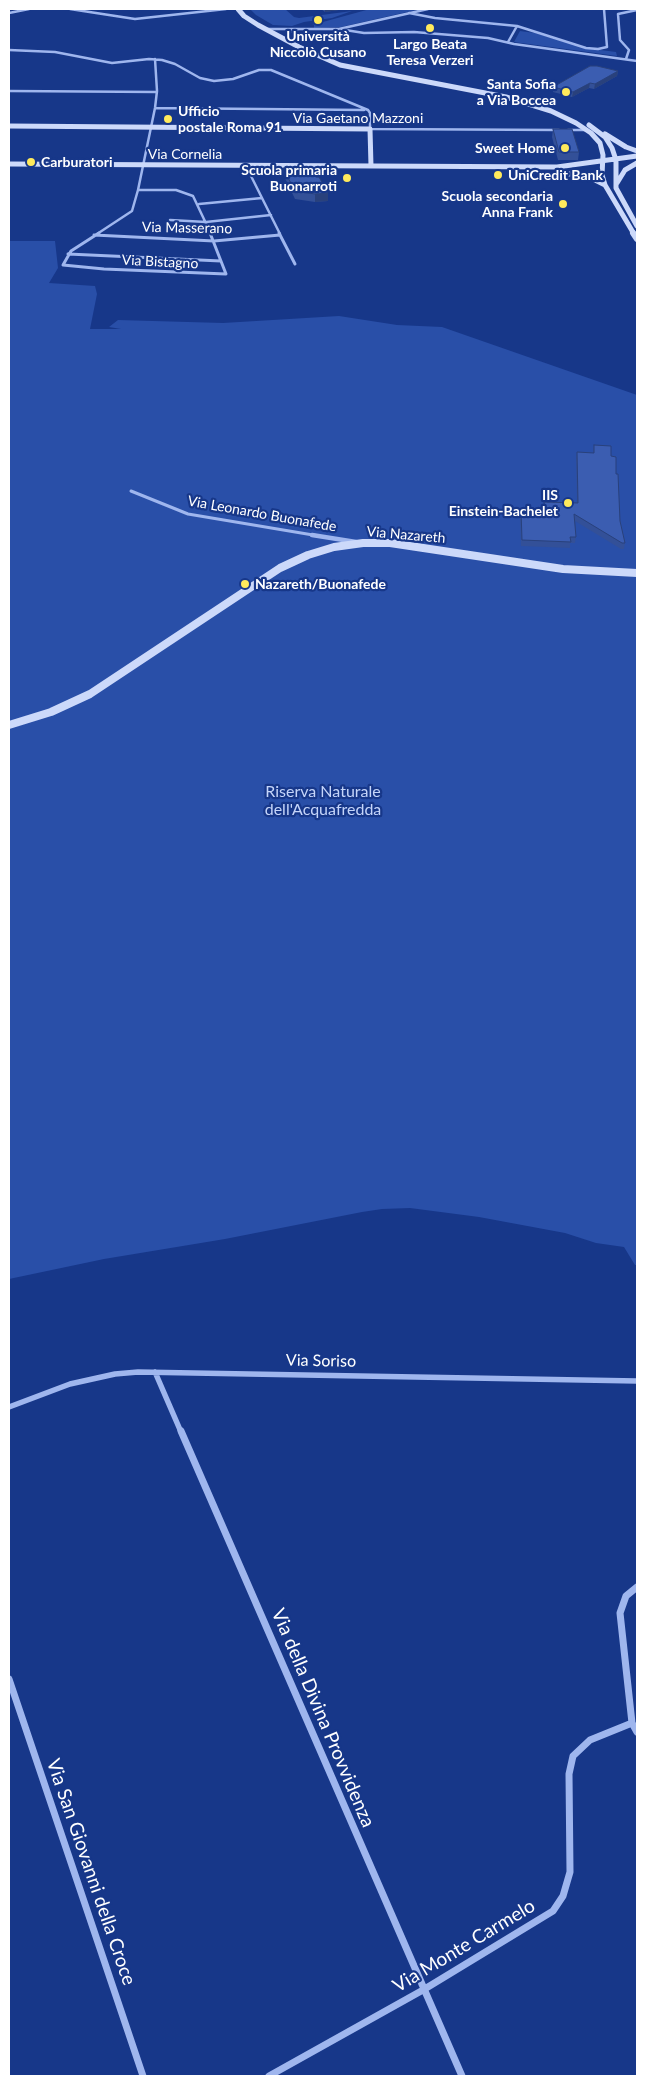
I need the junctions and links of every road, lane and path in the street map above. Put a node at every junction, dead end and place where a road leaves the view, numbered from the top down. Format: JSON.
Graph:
{"nodes":[{"id":1,"x":29,"y":9,"type":"edge"},
{"id":2,"x":70,"y":9,"type":"edge"},
{"id":3,"x":109,"y":9,"type":"edge"},
{"id":4,"x":226,"y":9,"type":"edge"},
{"id":5,"x":238,"y":9,"type":"edge"},
{"id":6,"x":428,"y":9,"type":"edge"},
{"id":7,"x":604,"y":9,"type":"edge"},
{"id":8,"x":247,"y":10,"type":"edge"},
{"id":9,"x":637,"y":10,"type":"edge"},
{"id":10,"x":9,"y":13,"type":"edge"},
{"id":11,"x":409,"y":13,"type":"junction"},
{"id":12,"x":107,"y":15,"type":"junction"},
{"id":13,"x":517,"y":26,"type":"junction"},
{"id":14,"x":270,"y":28,"type":"junction"},
{"id":15,"x":264,"y":29,"type":"junction"},
{"id":16,"x":298,"y":29,"type":"junction"},
{"id":17,"x":339,"y":29,"type":"junction"},
{"id":18,"x":288,"y":37,"type":"junction"},
{"id":19,"x":508,"y":42,"type":"junction"},
{"id":20,"x":9,"y":50,"type":"edge"},
{"id":21,"x":155,"y":59,"type":"junction"},
{"id":22,"x":626,"y":59,"type":"junction"},
{"id":23,"x":637,"y":61,"type":"edge"},
{"id":24,"x":9,"y":91,"type":"edge"},
{"id":25,"x":156,"y":92,"type":"junction"},
{"id":26,"x":155,"y":108,"type":"junction"},
{"id":27,"x":367,"y":110,"type":"junction"},
{"id":28,"x":9,"y":126,"type":"edge"},
{"id":29,"x":151,"y":128,"type":"junction"},
{"id":30,"x":370,"y":129,"type":"junction"},
{"id":31,"x":587,"y":130,"type":"junction"},
{"id":32,"x":598,"y":130,"type":"junction"},
{"id":33,"x":602,"y":148,"type":"junction"},
{"id":34,"x":637,"y":150,"type":"edge"},
{"id":35,"x":637,"y":156,"type":"edge"},
{"id":36,"x":616,"y":163,"type":"junction"},
{"id":37,"x":637,"y":163,"type":"edge"},
{"id":38,"x":9,"y":164,"type":"edge"},
{"id":39,"x":144,"y":165,"type":"junction"},
{"id":40,"x":603,"y":165,"type":"junction"},
{"id":41,"x":246,"y":166,"type":"junction"},
{"id":42,"x":371,"y":166,"type":"junction"},
{"id":43,"x":577,"y":166,"type":"junction"},
{"id":44,"x":481,"y":168,"type":"junction"},
{"id":45,"x":558,"y":172,"type":"junction"},
{"id":46,"x":605,"y":185,"type":"junction"},
{"id":47,"x":615,"y":186,"type":"junction"},
{"id":48,"x":138,"y":190,"type":"junction"},
{"id":49,"x":262,"y":198,"type":"junction"},
{"id":50,"x":198,"y":204,"type":"junction"},
{"id":51,"x":271,"y":215,"type":"junction"},
{"id":52,"x":170,"y":220,"type":"dead end"},
{"id":53,"x":206,"y":222,"type":"junction"},
{"id":54,"x":637,"y":226,"type":"edge"},
{"id":55,"x":93,"y":235,"type":"junction"},
{"id":56,"x":280,"y":235,"type":"junction"},
{"id":57,"x":637,"y":239,"type":"edge"},
{"id":58,"x":214,"y":241,"type":"junction"},
{"id":59,"x":68,"y":254,"type":"junction"},
{"id":60,"x":221,"y":261,"type":"junction"},
{"id":61,"x":295,"y":264,"type":"dead end"},
{"id":62,"x":131,"y":491,"type":"dead end"},
{"id":63,"x":362,"y":543,"type":"junction"},
{"id":64,"x":637,"y":573,"type":"edge"},
{"id":65,"x":9,"y":725,"type":"edge"},
{"id":66,"x":155,"y":1372,"type":"junction"},
{"id":67,"x":637,"y":1381,"type":"edge"},
{"id":68,"x":9,"y":1407,"type":"edge"},
{"id":69,"x":637,"y":1587,"type":"edge"},
{"id":70,"x":9,"y":1679,"type":"edge"},
{"id":71,"x":632,"y":1723,"type":"junction"},
{"id":72,"x":637,"y":1732,"type":"edge"},
{"id":73,"x":424,"y":1990,"type":"junction"},
{"id":74,"x":143,"y":2076,"type":"edge"},
{"id":75,"x":269,"y":2076,"type":"edge"},
{"id":76,"x":462,"y":2076,"type":"edge"}],
"edges":[{"from":1,"to":10,"type":"street"},
{"from":2,"to":12,"type":"street"},
{"from":3,"to":12,"type":"street"},
{"from":4,"to":12,"type":"street"},
{"from":5,"to":15,"type":"street"},
{"from":6,"to":11,"type":"street"},
{"from":7,"to":13,"type":"street"},
{"from":8,"to":14,"type":"street"},
{"from":9,"to":22,"type":"street"},
{"from":11,"to":13,"type":"street"},
{"from":11,"to":17,"type":"street"},
{"from":13,"to":19,"type":"street"},
{"from":14,"to":15,"type":"street"},
{"from":14,"to":16,"type":"street"},
{"from":14,"to":18,"type":"street"},
{"from":15,"to":31,"type":"street"},
{"from":16,"to":17,"type":"street"},
{"from":16,"to":18,"type":"street"},
{"from":17,"to":19,"type":"street"},
{"from":18,"to":32,"type":"street"},
{"from":19,"to":22,"type":"street"},
{"from":20,"to":21,"type":"street"},
{"from":21,"to":25,"type":"street"},
{"from":21,"to":27,"type":"street"},
{"from":22,"to":23,"type":"street"},
{"from":24,"to":25,"type":"street"},
{"from":25,"to":26,"type":"street"},
{"from":26,"to":27,"type":"street"},
{"from":26,"to":29,"type":"street"},
{"from":27,"to":30,"type":"street"},
{"from":28,"to":29,"type":"street","name":"Via Gaetano Mazzoni"},
{"from":29,"to":30,"type":"street","name":"Via Gaetano Mazzoni"},
{"from":29,"to":39,"type":"street"},
{"from":30,"to":31,"type":"street","name":"Via Gaetano Mazzoni"},
{"from":30,"to":42,"type":"street"},
{"from":31,"to":33,"type":"street"},
{"from":32,"to":34,"type":"street"},
{"from":32,"to":36,"type":"street"},
{"from":33,"to":40,"type":"street"},
{"from":33,"to":43,"type":"street"},
{"from":35,"to":36,"type":"street"},
{"from":36,"to":37,"type":"street"},
{"from":36,"to":40,"type":"street"},
{"from":36,"to":47,"type":"street"},
{"from":37,"to":47,"type":"street"},
{"from":38,"to":39,"type":"street","name":"Via Cornelia"},
{"from":39,"to":41,"type":"street","name":"Via Cornelia"},
{"from":39,"to":48,"type":"street"},
{"from":40,"to":43,"type":"street","name":"Via Cornelia"},
{"from":40,"to":45,"type":"street","name":"Via Cornelia"},
{"from":40,"to":46,"type":"street"},
{"from":41,"to":42,"type":"street","name":"Via Cornelia"},
{"from":41,"to":49,"type":"street"},
{"from":42,"to":44,"type":"street","name":"Via Cornelia"},
{"from":43,"to":44,"type":"street","name":"Via Cornelia"},
{"from":44,"to":45,"type":"street","name":"Via Cornelia"},
{"from":45,"to":46,"type":"street"},
{"from":46,"to":57,"type":"street"},
{"from":47,"to":54,"type":"street"},
{"from":48,"to":50,"type":"street"},
{"from":48,"to":55,"type":"street"},
{"from":49,"to":50,"type":"street"},
{"from":49,"to":51,"type":"street"},
{"from":50,"to":53,"type":"street","name":"Via Bistagno"},
{"from":51,"to":53,"type":"street"},
{"from":51,"to":56,"type":"street"},
{"from":52,"to":53,"type":"street"},
{"from":53,"to":58,"type":"street","name":"Via Bistagno"},
{"from":55,"to":58,"type":"street","name":"Via Masserano"},
{"from":55,"to":59,"type":"street"},
{"from":56,"to":58,"type":"street","name":"Via Masserano"},
{"from":56,"to":61,"type":"street"},
{"from":58,"to":60,"type":"street","name":"Via Bistagno"},
{"from":59,"to":60,"type":"street"},
{"from":59,"to":60,"type":"street","name":"Via Bistagno"},
{"from":62,"to":63,"type":"street","name":"Via Leonardo Buonafede"},
{"from":63,"to":64,"type":"street","name":"Via Nazareth"},
{"from":63,"to":65,"type":"street","name":"Via Nazareth"},
{"from":66,"to":67,"type":"street","name":"Via Soriso"},
{"from":66,"to":68,"type":"street","name":"Via Soriso"},
{"from":66,"to":73,"type":"street","name":"Via della Divina Provvidenza"},
{"from":69,"to":71,"type":"street"},
{"from":70,"to":74,"type":"street","name":"Via San Giovanni della Croce"},
{"from":71,"to":72,"type":"street"},
{"from":71,"to":73,"type":"street","name":"Via Monte Carmelo"},
{"from":73,"to":75,"type":"street","name":"Via Monte Carmelo"},
{"from":73,"to":76,"type":"street","name":"Via della Divina Provvidenza"}]}
